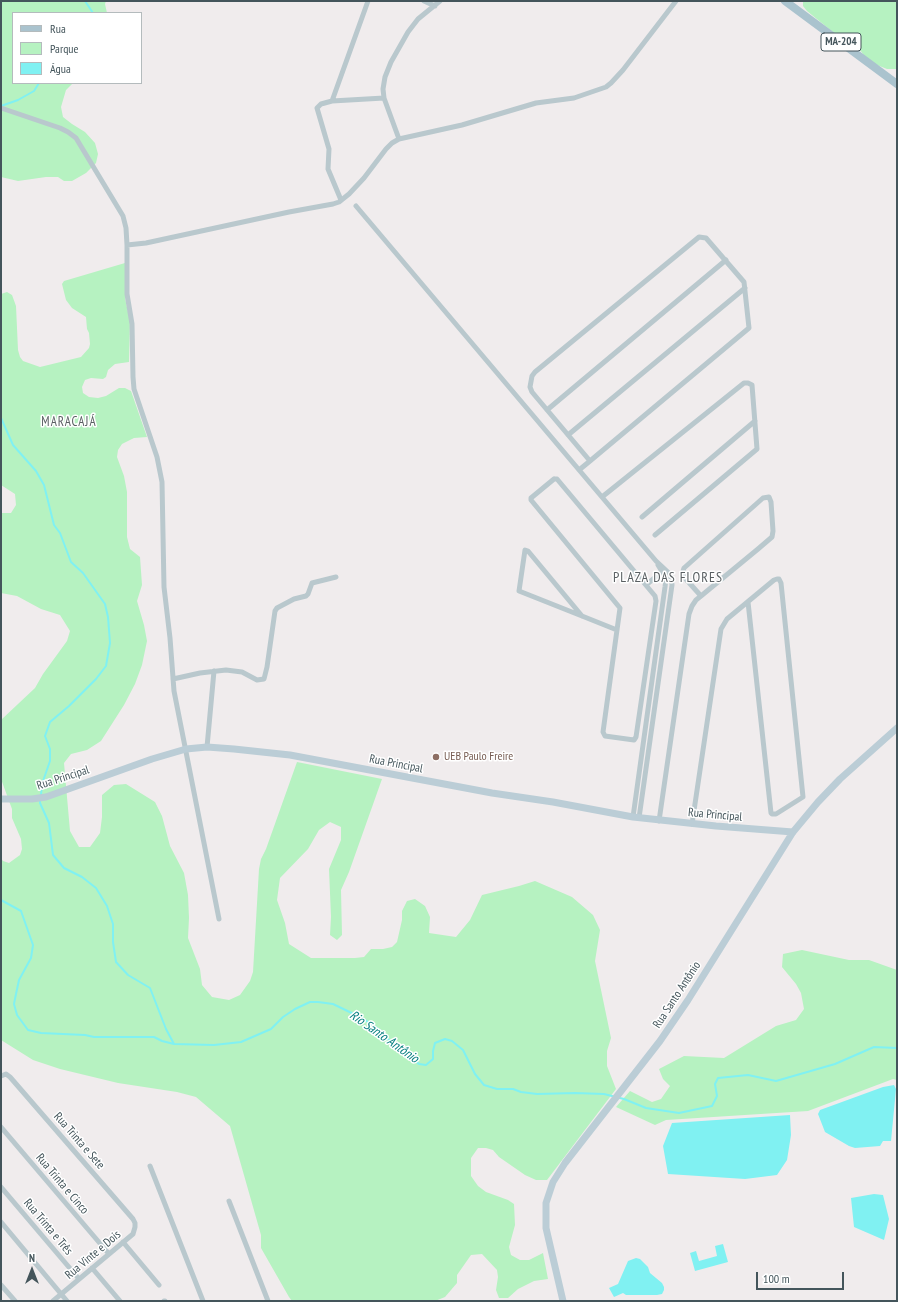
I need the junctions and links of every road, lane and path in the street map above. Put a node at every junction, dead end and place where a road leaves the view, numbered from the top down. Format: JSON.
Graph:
{"nodes":[{"id":1,"x":368,"y":1,"type":"edge"},
{"id":2,"x":424,"y":1,"type":"edge"},
{"id":3,"x":440,"y":1,"type":"edge"},
{"id":4,"x":676,"y":1,"type":"edge"},
{"id":5,"x":785,"y":1,"type":"edge"},
{"id":6,"x":434,"y":6,"type":"junction"},
{"id":7,"x":897,"y":84,"type":"edge"},
{"id":8,"x":384,"y":98,"type":"junction"},
{"id":9,"x":332,"y":100,"type":"junction"},
{"id":10,"x":1,"y":108,"type":"edge"},
{"id":11,"x":399,"y":140,"type":"junction"},
{"id":12,"x":341,"y":200,"type":"junction"},
{"id":13,"x":356,"y":206,"type":"dead end"},
{"id":14,"x":127,"y":245,"type":"junction"},
{"id":15,"x":726,"y":260,"type":"junction"},
{"id":16,"x":745,"y":288,"type":"junction"},
{"id":17,"x":547,"y":410,"type":"junction"},
{"id":18,"x":755,"y":421,"type":"junction"},
{"id":19,"x":568,"y":435,"type":"junction"},
{"id":20,"x":590,"y":461,"type":"junction"},
{"id":21,"x":579,"y":470,"type":"junction"},
{"id":22,"x":602,"y":497,"type":"junction"},
{"id":23,"x":642,"y":517,"type":"dead end"},
{"id":24,"x":655,"y":535,"type":"dead end"},
{"id":25,"x":664,"y":570,"type":"junction"},
{"id":26,"x":336,"y":576,"type":"dead end"},
{"id":27,"x":646,"y":585,"type":"junction"},
{"id":28,"x":701,"y":596,"type":"junction"},
{"id":29,"x":748,"y":602,"type":"junction"},
{"id":30,"x":582,"y":616,"type":"junction"},
{"id":31,"x":617,"y":630,"type":"junction"},
{"id":32,"x":214,"y":671,"type":"junction"},
{"id":33,"x":173,"y":679,"type":"junction"},
{"id":34,"x":897,"y":728,"type":"edge"},
{"id":35,"x":207,"y":747,"type":"junction"},
{"id":36,"x":186,"y":749,"type":"junction"},
{"id":37,"x":1,"y":799,"type":"edge"},
{"id":38,"x":636,"y":818,"type":"junction"},
{"id":39,"x":659,"y":821,"type":"junction"},
{"id":40,"x":692,"y":824,"type":"junction"},
{"id":41,"x":793,"y":832,"type":"junction"},
{"id":42,"x":219,"y":919,"type":"dead end"},
{"id":43,"x":1,"y":1076,"type":"edge"},
{"id":44,"x":1,"y":1128,"type":"edge"},
{"id":45,"x":150,"y":1166,"type":"dead end"},
{"id":46,"x":1,"y":1187,"type":"edge"},
{"id":47,"x":229,"y":1202,"type":"dead end"},
{"id":48,"x":133,"y":1219,"type":"joint"},
{"id":49,"x":1,"y":1222,"type":"edge"},
{"id":50,"x":123,"y":1242,"type":"junction"},
{"id":51,"x":109,"y":1254,"type":"junction"},
{"id":52,"x":92,"y":1268,"type":"junction"},
{"id":53,"x":79,"y":1279,"type":"junction"},
{"id":54,"x":1,"y":1284,"type":"edge"},
{"id":55,"x":159,"y":1285,"type":"dead end"},
{"id":56,"x":62,"y":1294,"type":"junction"},
{"id":57,"x":15,"y":1301,"type":"edge"},
{"id":58,"x":53,"y":1301,"type":"edge"},
{"id":59,"x":68,"y":1301,"type":"edge"},
{"id":60,"x":120,"y":1301,"type":"edge"},
{"id":61,"x":203,"y":1301,"type":"edge"},
{"id":62,"x":268,"y":1301,"type":"edge"},
{"id":63,"x":562,"y":1301,"type":"edge"}],
"edges":[{"from":1,"to":9,"type":"street"},
{"from":2,"to":6,"type":"street"},
{"from":3,"to":6,"type":"street"},
{"from":4,"to":11,"type":"street"},
{"from":5,"to":7,"type":"main road","number":"MA-204"},
{"from":6,"to":8,"type":"street"},
{"from":8,"to":9,"type":"street"},
{"from":8,"to":11,"type":"street"},
{"from":9,"to":12,"type":"street"},
{"from":10,"to":14,"type":"street"},
{"from":11,"to":12,"type":"street"},
{"from":12,"to":14,"type":"street"},
{"from":13,"to":21,"type":"street"},
{"from":14,"to":33,"type":"street"},
{"from":15,"to":16,"type":"street"},
{"from":15,"to":17,"type":"street"},
{"from":15,"to":17,"type":"street"},
{"from":16,"to":19,"type":"street"},
{"from":16,"to":20,"type":"street"},
{"from":17,"to":19,"type":"street"},
{"from":18,"to":22,"type":"street"},
{"from":18,"to":23,"type":"street"},
{"from":18,"to":24,"type":"street"},
{"from":19,"to":20,"type":"street"},
{"from":20,"to":21,"type":"street"},
{"from":21,"to":22,"type":"street"},
{"from":22,"to":25,"type":"street"},
{"from":25,"to":27,"type":"street"},
{"from":25,"to":38,"type":"street"},
{"from":26,"to":32,"type":"street"},
{"from":27,"to":31,"type":"street"},
{"from":27,"to":31,"type":"street"},
{"from":28,"to":28,"type":"street"},
{"from":28,"to":39,"type":"street"},
{"from":29,"to":29,"type":"street"},
{"from":29,"to":40,"type":"street"},
{"from":30,"to":30,"type":"street"},
{"from":30,"to":31,"type":"street"},
{"from":32,"to":33,"type":"street"},
{"from":32,"to":35,"type":"street"},
{"from":33,"to":36,"type":"street"},
{"from":34,"to":41,"type":"street","name":"Rua Santo Antônio"},
{"from":35,"to":36,"type":"street","name":"Rua Principal"},
{"from":35,"to":38,"type":"street","name":"Rua Principal"},
{"from":36,"to":37,"type":"street","name":"Rua Principal"},
{"from":36,"to":42,"type":"street"},
{"from":38,"to":39,"type":"street","name":"Rua Principal"},
{"from":39,"to":40,"type":"street","name":"Rua Principal"},
{"from":40,"to":41,"type":"street","name":"Rua Principal"},
{"from":41,"to":63,"type":"street","name":"Rua Santo Antônio"},
{"from":43,"to":48,"type":"street","name":"Rua Trinta e Sete"},
{"from":44,"to":51,"type":"street","name":"Rua Trinta e Cinco"},
{"from":45,"to":61,"type":"street"},
{"from":46,"to":53,"type":"street","name":"Rua Trinta e Três"},
{"from":47,"to":62,"type":"street"},
{"from":48,"to":50,"type":"street","name":"Rua Vinte e Dois"},
{"from":49,"to":56,"type":"street"},
{"from":50,"to":51,"type":"street","name":"Rua Vinte e Dois"},
{"from":50,"to":55,"type":"street"},
{"from":51,"to":52,"type":"street","name":"Rua Vinte e Dois"},
{"from":52,"to":53,"type":"street","name":"Rua Vinte e Dois"},
{"from":52,"to":60,"type":"street"},
{"from":53,"to":56,"type":"street","name":"Rua Vinte e Dois"},
{"from":54,"to":57,"type":"street"},
{"from":56,"to":58,"type":"street","name":"Rua Vinte e Dois"},
{"from":56,"to":59,"type":"street"}]}
